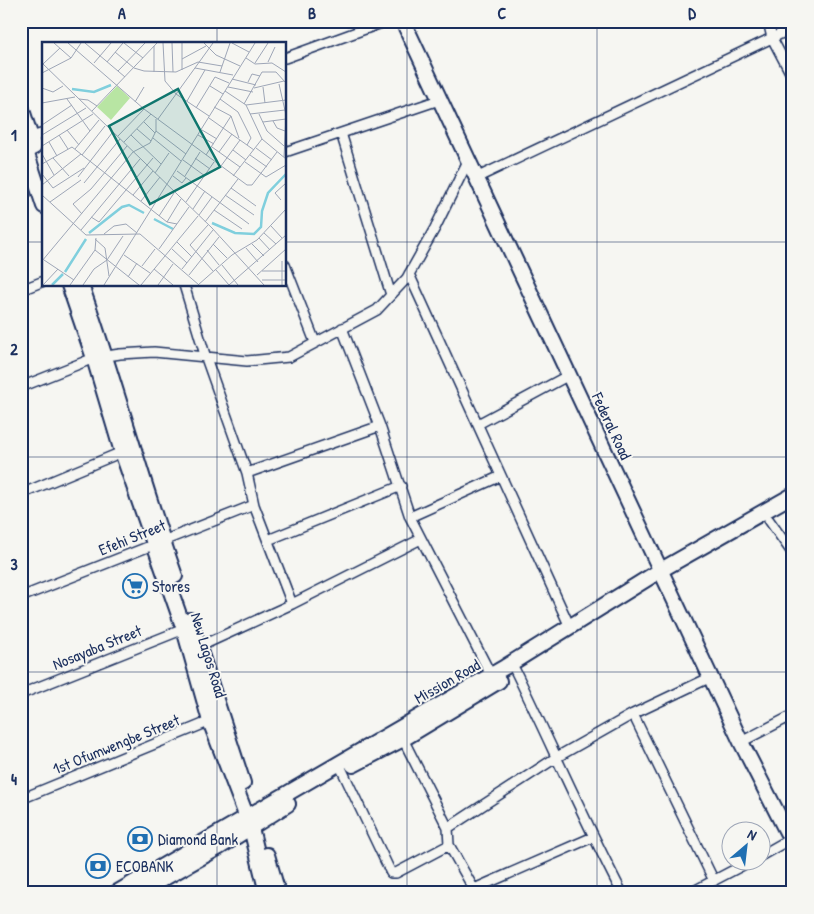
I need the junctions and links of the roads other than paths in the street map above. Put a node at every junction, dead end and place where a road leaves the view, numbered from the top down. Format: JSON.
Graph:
{"nodes":[{"id":1,"x":387,"y":21,"type":"edge"},
{"id":2,"x":403,"y":21,"type":"edge"},
{"id":3,"x":768,"y":21,"type":"edge"},
{"id":4,"x":793,"y":28,"type":"edge"},
{"id":5,"x":772,"y":38,"type":"junction"},
{"id":6,"x":286,"y":58,"type":"edge"},
{"id":7,"x":793,"y":78,"type":"edge"},
{"id":8,"x":439,"y":100,"type":"junction"},
{"id":9,"x":21,"y":107,"type":"edge"},
{"id":10,"x":341,"y":133,"type":"junction"},
{"id":11,"x":32,"y":135,"type":"edge"},
{"id":12,"x":286,"y":152,"type":"edge"},
{"id":13,"x":468,"y":161,"type":"junction"},
{"id":14,"x":33,"y":178,"type":"edge"},
{"id":15,"x":476,"y":178,"type":"junction"},
{"id":16,"x":42,"y":201,"type":"edge"},
{"id":17,"x":286,"y":268,"type":"edge"},
{"id":18,"x":410,"y":274,"type":"junction"},
{"id":19,"x":42,"y":282,"type":"edge"},
{"id":20,"x":69,"y":286,"type":"edge"},
{"id":21,"x":81,"y":286,"type":"edge"},
{"id":22,"x":184,"y":286,"type":"edge"},
{"id":23,"x":21,"y":290,"type":"edge"},
{"id":24,"x":391,"y":295,"type":"junction"},
{"id":25,"x":342,"y":328,"type":"junction"},
{"id":26,"x":315,"y":342,"type":"junction"},
{"id":27,"x":100,"y":357,"type":"junction"},
{"id":28,"x":206,"y":358,"type":"junction"},
{"id":29,"x":569,"y":375,"type":"junction"},
{"id":30,"x":21,"y":388,"type":"edge"},
{"id":31,"x":478,"y":424,"type":"junction"},
{"id":32,"x":380,"y":426,"type":"junction"},
{"id":33,"x":122,"y":452,"type":"junction"},
{"id":34,"x":247,"y":473,"type":"junction"},
{"id":35,"x":501,"y":476,"type":"junction"},
{"id":36,"x":400,"y":486,"type":"junction"},
{"id":37,"x":21,"y":494,"type":"edge"},
{"id":38,"x":793,"y":494,"type":"edge"},
{"id":39,"x":254,"y":506,"type":"junction"},
{"id":40,"x":793,"y":506,"type":"edge"},
{"id":41,"x":410,"y":517,"type":"junction"},
{"id":42,"x":769,"y":520,"type":"junction"},
{"id":43,"x":421,"y":539,"type":"junction"},
{"id":44,"x":268,"y":540,"type":"junction"},
{"id":45,"x":158,"y":542,"type":"junction"},
{"id":46,"x":793,"y":554,"type":"edge"},
{"id":47,"x":663,"y":575,"type":"junction"},
{"id":48,"x":21,"y":597,"type":"edge"},
{"id":49,"x":292,"y":604,"type":"junction"},
{"id":50,"x":570,"y":627,"type":"junction"},
{"id":51,"x":184,"y":629,"type":"junction"},
{"id":52,"x":194,"y":648,"type":"junction"},
{"id":53,"x":515,"y":670,"type":"junction"},
{"id":54,"x":491,"y":675,"type":"junction"},
{"id":55,"x":711,"y":677,"type":"junction"},
{"id":56,"x":21,"y":694,"type":"edge"},
{"id":57,"x":633,"y":714,"type":"junction"},
{"id":58,"x":793,"y":715,"type":"edge"},
{"id":59,"x":216,"y":718,"type":"junction"},
{"id":60,"x":403,"y":739,"type":"junction"},
{"id":61,"x":741,"y":742,"type":"junction"},
{"id":62,"x":557,"y":756,"type":"junction"},
{"id":63,"x":342,"y":770,"type":"junction"},
{"id":64,"x":21,"y":799,"type":"edge"},
{"id":65,"x":252,"y":821,"type":"junction"},
{"id":66,"x":448,"y":828,"type":"junction"},
{"id":67,"x":593,"y":837,"type":"junction"},
{"id":68,"x":791,"y":841,"type":"edge"},
{"id":69,"x":449,"y":845,"type":"junction"},
{"id":70,"x":772,"y":850,"type":"edge"},
{"id":71,"x":731,"y":872,"type":"edge"},
{"id":72,"x":714,"y":881,"type":"junction"},
{"id":73,"x":475,"y":891,"type":"edge"},
{"id":74,"x":116,"y":893,"type":"edge"},
{"id":75,"x":138,"y":893,"type":"edge"},
{"id":76,"x":267,"y":893,"type":"edge"},
{"id":77,"x":278,"y":893,"type":"edge"},
{"id":78,"x":622,"y":893,"type":"edge"},
{"id":79,"x":690,"y":893,"type":"edge"}],
"edges":[{"from":1,"to":6,"type":"street"},
{"from":2,"to":8,"type":"street","name":"Federal Road"},
{"from":3,"to":5,"type":"street"},
{"from":4,"to":5,"type":"street"},
{"from":5,"to":7,"type":"street"},
{"from":5,"to":15,"type":"street"},
{"from":8,"to":10,"type":"street"},
{"from":8,"to":13,"type":"street","name":"Federal Road"},
{"from":9,"to":11,"type":"street"},
{"from":10,"to":12,"type":"street"},
{"from":10,"to":24,"type":"street"},
{"from":11,"to":14,"type":"street"},
{"from":13,"to":15,"type":"street","name":"Federal Road"},
{"from":13,"to":18,"type":"street"},
{"from":14,"to":16,"type":"street"},
{"from":15,"to":29,"type":"street","name":"Federal Road"},
{"from":17,"to":26,"type":"street"},
{"from":18,"to":24,"type":"street"},
{"from":18,"to":31,"type":"street"},
{"from":19,"to":23,"type":"street"},
{"from":20,"to":27,"type":"street","name":"New Lagos Road"},
{"from":21,"to":27,"type":"street","name":"New Lagos Road"},
{"from":22,"to":28,"type":"street"},
{"from":24,"to":25,"type":"street"},
{"from":25,"to":26,"type":"street"},
{"from":25,"to":32,"type":"street"},
{"from":26,"to":28,"type":"street"},
{"from":27,"to":28,"type":"street"},
{"from":27,"to":30,"type":"street"},
{"from":27,"to":33,"type":"street","name":"New Lagos Road"},
{"from":27,"to":45,"type":"street","name":"New Lagos Road"},
{"from":28,"to":34,"type":"street"},
{"from":29,"to":31,"type":"street"},
{"from":29,"to":47,"type":"street","name":"Federal Road"},
{"from":31,"to":35,"type":"street"},
{"from":32,"to":34,"type":"street"},
{"from":32,"to":36,"type":"street"},
{"from":33,"to":37,"type":"street"},
{"from":33,"to":45,"type":"street","name":"New Lagos Road"},
{"from":34,"to":39,"type":"street"},
{"from":35,"to":41,"type":"street"},
{"from":35,"to":50,"type":"street"},
{"from":36,"to":41,"type":"street"},
{"from":36,"to":44,"type":"street"},
{"from":38,"to":47,"type":"street","name":"Mission Road"},
{"from":39,"to":44,"type":"street"},
{"from":39,"to":45,"type":"street","name":"Efehi Street"},
{"from":40,"to":42,"type":"street","name":"Mission Road"},
{"from":41,"to":43,"type":"street"},
{"from":42,"to":46,"type":"street"},
{"from":42,"to":47,"type":"street","name":"Mission Road"},
{"from":43,"to":49,"type":"street"},
{"from":43,"to":54,"type":"street"},
{"from":44,"to":49,"type":"street"},
{"from":45,"to":48,"type":"street","name":"Efehi Street"},
{"from":45,"to":51,"type":"street","name":"New Lagos Road"},
{"from":45,"to":52,"type":"street","name":"New Lagos Road"},
{"from":47,"to":50,"type":"street","name":"Mission Road"},
{"from":47,"to":53,"type":"street","name":"Mission Road"},
{"from":47,"to":55,"type":"street","name":"Federal Road"},
{"from":49,"to":52,"type":"street"},
{"from":50,"to":54,"type":"street","name":"Mission Road"},
{"from":51,"to":52,"type":"street","name":"New Lagos Road"},
{"from":51,"to":56,"type":"street","name":"Nosayaba Street"},
{"from":52,"to":59,"type":"street","name":"New Lagos Road"},
{"from":53,"to":60,"type":"street","name":"Mission Road"},
{"from":53,"to":62,"type":"street"},
{"from":54,"to":65,"type":"street","name":"Mission Road"},
{"from":55,"to":57,"type":"street"},
{"from":55,"to":61,"type":"street","name":"Federal Road"},
{"from":57,"to":62,"type":"street"},
{"from":57,"to":72,"type":"street"},
{"from":58,"to":61,"type":"street"},
{"from":59,"to":64,"type":"street","name":"1st Ofumwengbe Street"},
{"from":59,"to":65,"type":"street","name":"New Lagos Road"},
{"from":60,"to":63,"type":"street","name":"Mission Road"},
{"from":60,"to":66,"type":"street"},
{"from":61,"to":68,"type":"street","name":"Federal Road"},
{"from":62,"to":66,"type":"street"},
{"from":62,"to":67,"type":"street"},
{"from":63,"to":65,"type":"street","name":"Mission Road"},
{"from":63,"to":69,"type":"street"},
{"from":65,"to":74,"type":"street","name":"Mission Road"},
{"from":65,"to":75,"type":"street","name":"Mission Road"},
{"from":65,"to":76,"type":"street","name":"New Lagos Road"},
{"from":65,"to":77,"type":"street","name":"New Lagos Road"},
{"from":66,"to":69,"type":"street"},
{"from":67,"to":73,"type":"street"},
{"from":67,"to":78,"type":"street"},
{"from":68,"to":70,"type":"street"},
{"from":69,"to":73,"type":"street"},
{"from":71,"to":72,"type":"street"},
{"from":72,"to":79,"type":"street"}]}
